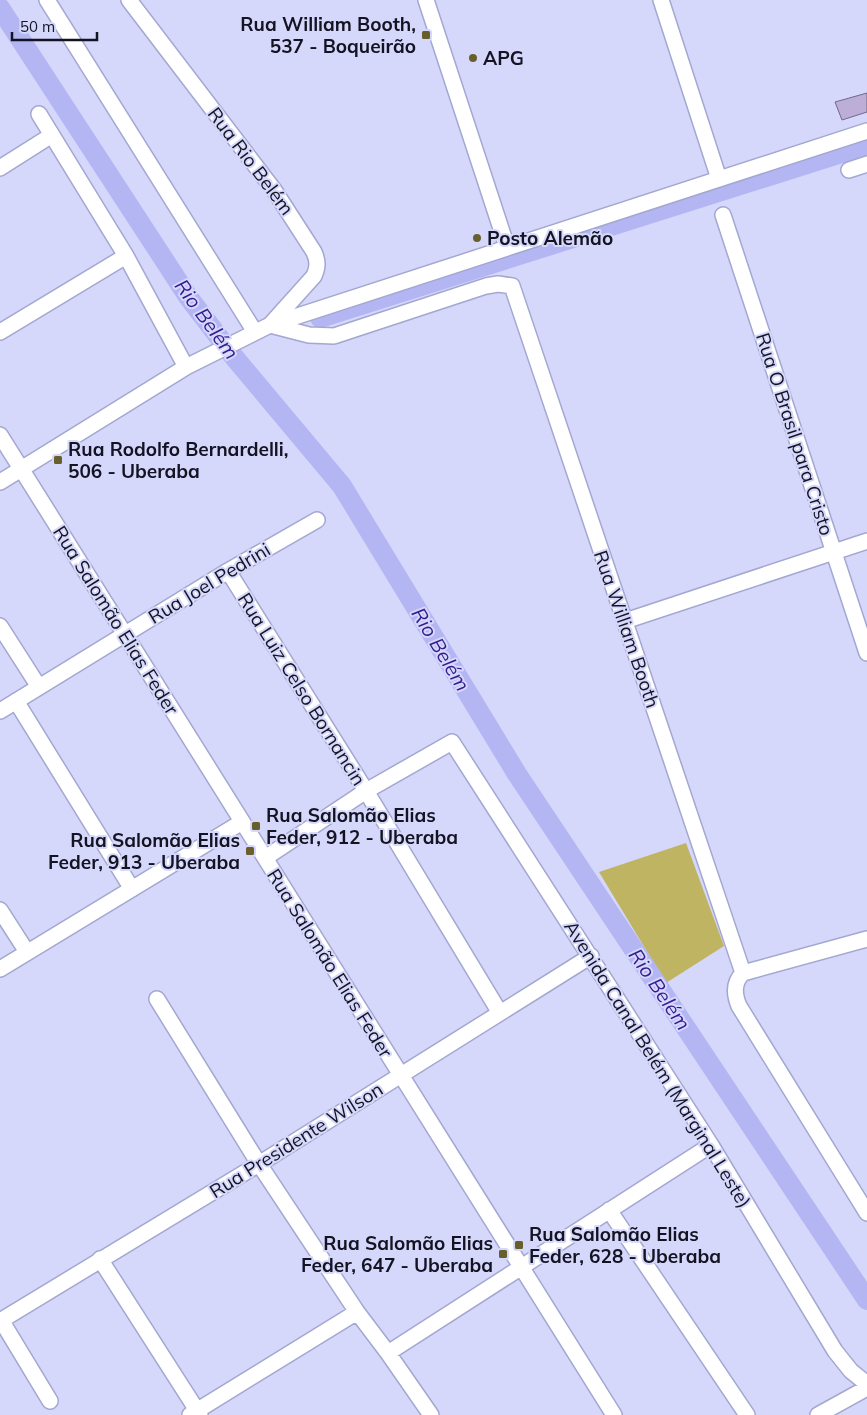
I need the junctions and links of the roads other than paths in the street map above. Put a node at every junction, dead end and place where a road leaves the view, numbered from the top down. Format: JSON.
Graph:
{"nodes":[{"id":1,"x":129,"y":0,"type":"edge"},
{"id":2,"x":426,"y":0,"type":"edge"},
{"id":3,"x":661,"y":0,"type":"edge"},
{"id":4,"x":52,"y":1,"type":"edge"},
{"id":5,"x":39,"y":114,"type":"dead end"},
{"id":6,"x":867,"y":131,"type":"edge"},
{"id":7,"x":52,"y":134,"type":"junction"},
{"id":8,"x":867,"y":164,"type":"edge"},
{"id":9,"x":0,"y":168,"type":"edge"},
{"id":10,"x":848,"y":170,"type":"dead end"},
{"id":11,"x":719,"y":179,"type":"junction"},
{"id":12,"x":723,"y":215,"type":"dead end"},
{"id":13,"x":507,"y":248,"type":"junction"},
{"id":14,"x":126,"y":256,"type":"junction"},
{"id":15,"x":270,"y":325,"type":"junction"},
{"id":16,"x":0,"y":332,"type":"edge"},
{"id":17,"x":248,"y":335,"type":"junction"},
{"id":18,"x":193,"y":363,"type":"junction"},
{"id":19,"x":0,"y":435,"type":"edge"},
{"id":20,"x":22,"y":468,"type":"junction"},
{"id":21,"x":0,"y":482,"type":"edge"},
{"id":22,"x":317,"y":520,"type":"dead end"},
{"id":23,"x":867,"y":541,"type":"edge"},
{"id":24,"x":834,"y":552,"type":"junction"},
{"id":25,"x":228,"y":571,"type":"junction"},
{"id":26,"x":625,"y":621,"type":"junction"},
{"id":27,"x":0,"y":626,"type":"edge"},
{"id":28,"x":125,"y":634,"type":"junction"},
{"id":29,"x":867,"y":653,"type":"edge"},
{"id":30,"x":39,"y":686,"type":"junction"},
{"id":31,"x":16,"y":701,"type":"junction"},
{"id":32,"x":0,"y":711,"type":"edge"},
{"id":33,"x":366,"y":790,"type":"junction"},
{"id":34,"x":242,"y":822,"type":"junction"},
{"id":35,"x":264,"y":858,"type":"junction"},
{"id":36,"x":132,"y":889,"type":"junction"},
{"id":37,"x":0,"y":910,"type":"edge"},
{"id":38,"x":867,"y":939,"type":"edge"},
{"id":39,"x":28,"y":952,"type":"junction"},
{"id":40,"x":591,"y":956,"type":"junction"},
{"id":41,"x":0,"y":969,"type":"edge"},
{"id":42,"x":742,"y":973,"type":"junction"},
{"id":43,"x":158,"y":999,"type":"dead end"},
{"id":44,"x":500,"y":1013,"type":"junction"},
{"id":45,"x":400,"y":1075,"type":"junction"},
{"id":46,"x":711,"y":1145,"type":"junction"},
{"id":47,"x":259,"y":1164,"type":"junction"},
{"id":48,"x":609,"y":1210,"type":"junction"},
{"id":49,"x":867,"y":1212,"type":"edge"},
{"id":50,"x":100,"y":1259,"type":"junction"},
{"id":51,"x":520,"y":1267,"type":"junction"},
{"id":52,"x":356,"y":1312,"type":"junction"},
{"id":53,"x":0,"y":1320,"type":"edge"},
{"id":54,"x":388,"y":1353,"type":"junction"},
{"id":55,"x":867,"y":1386,"type":"edge"},
{"id":56,"x":50,"y":1401,"type":"dead end"},
{"id":57,"x":196,"y":1414,"type":"edge"},
{"id":58,"x":431,"y":1415,"type":"edge"},
{"id":59,"x":614,"y":1415,"type":"edge"},
{"id":60,"x":747,"y":1415,"type":"edge"},
{"id":61,"x":818,"y":1415,"type":"edge"}],
"edges":[{"from":1,"to":15,"type":"street","name":"Rua Rio Belém"},
{"from":2,"to":13,"type":"street"},
{"from":3,"to":11,"type":"street"},
{"from":4,"to":17,"type":"street"},
{"from":5,"to":7,"type":"street"},
{"from":6,"to":11,"type":"street"},
{"from":7,"to":9,"type":"street"},
{"from":7,"to":14,"type":"street"},
{"from":8,"to":10,"type":"street"},
{"from":11,"to":13,"type":"street"},
{"from":12,"to":24,"type":"street","name":"Rua O Brasil para Cristo"},
{"from":13,"to":15,"type":"street"},
{"from":14,"to":16,"type":"street"},
{"from":14,"to":18,"type":"street"},
{"from":15,"to":17,"type":"street"},
{"from":15,"to":26,"type":"street","name":"Rua William Booth"},
{"from":17,"to":18,"type":"street"},
{"from":18,"to":20,"type":"street"},
{"from":19,"to":20,"type":"street","name":"Rua Salomão Elias Feder"},
{"from":20,"to":21,"type":"street"},
{"from":20,"to":28,"type":"street","name":"Rua Salomão Elias Feder"},
{"from":22,"to":25,"type":"street","name":"Rua Joel Pedrini"},
{"from":23,"to":24,"type":"street"},
{"from":24,"to":26,"type":"street"},
{"from":24,"to":29,"type":"street","name":"Rua O Brasil para Cristo"},
{"from":25,"to":28,"type":"street","name":"Rua Joel Pedrini"},
{"from":25,"to":33,"type":"street","name":"Rua Luiz Celso Bornancin"},
{"from":26,"to":42,"type":"street","name":"Rua William Booth"},
{"from":27,"to":30,"type":"street"},
{"from":28,"to":30,"type":"street","name":"Rua Joel Pedrini"},
{"from":28,"to":34,"type":"street","name":"Rua Salomão Elias Feder"},
{"from":30,"to":31,"type":"street","name":"Rua Joel Pedrini"},
{"from":31,"to":32,"type":"street","name":"Rua Joel Pedrini"},
{"from":31,"to":36,"type":"street"},
{"from":33,"to":35,"type":"street"},
{"from":33,"to":40,"type":"street","name":"Avenida Canal Belém (Marginal Leste)"},
{"from":33,"to":44,"type":"street","name":"Rua Luiz Celso Bornancin"},
{"from":34,"to":35,"type":"street","name":"Rua Salomão Elias Feder"},
{"from":34,"to":36,"type":"street"},
{"from":35,"to":45,"type":"street","name":"Rua Salomão Elias Feder"},
{"from":36,"to":39,"type":"street"},
{"from":37,"to":39,"type":"street"},
{"from":38,"to":42,"type":"street"},
{"from":39,"to":41,"type":"street"},
{"from":40,"to":44,"type":"street","name":"Rua Presidente Wilson"},
{"from":40,"to":46,"type":"street","name":"Avenida Canal Belém (Marginal Leste)"},
{"from":42,"to":49,"type":"street"},
{"from":43,"to":47,"type":"street"},
{"from":44,"to":45,"type":"street","name":"Rua Presidente Wilson"},
{"from":45,"to":47,"type":"street","name":"Rua Presidente Wilson"},
{"from":45,"to":51,"type":"street","name":"Rua Salomão Elias Feder"},
{"from":46,"to":48,"type":"street"},
{"from":46,"to":55,"type":"street","name":"Avenida Canal Belém (Marginal Leste)"},
{"from":47,"to":50,"type":"street","name":"Rua Presidente Wilson"},
{"from":47,"to":52,"type":"street"},
{"from":48,"to":51,"type":"street"},
{"from":48,"to":60,"type":"street"},
{"from":50,"to":53,"type":"street","name":"Rua Presidente Wilson"},
{"from":50,"to":57,"type":"street"},
{"from":51,"to":54,"type":"street"},
{"from":51,"to":59,"type":"street","name":"Rua Salomão Elias Feder"},
{"from":52,"to":54,"type":"street"},
{"from":52,"to":57,"type":"street"},
{"from":53,"to":56,"type":"street"},
{"from":54,"to":58,"type":"street"},
{"from":55,"to":61,"type":"street"}]}
